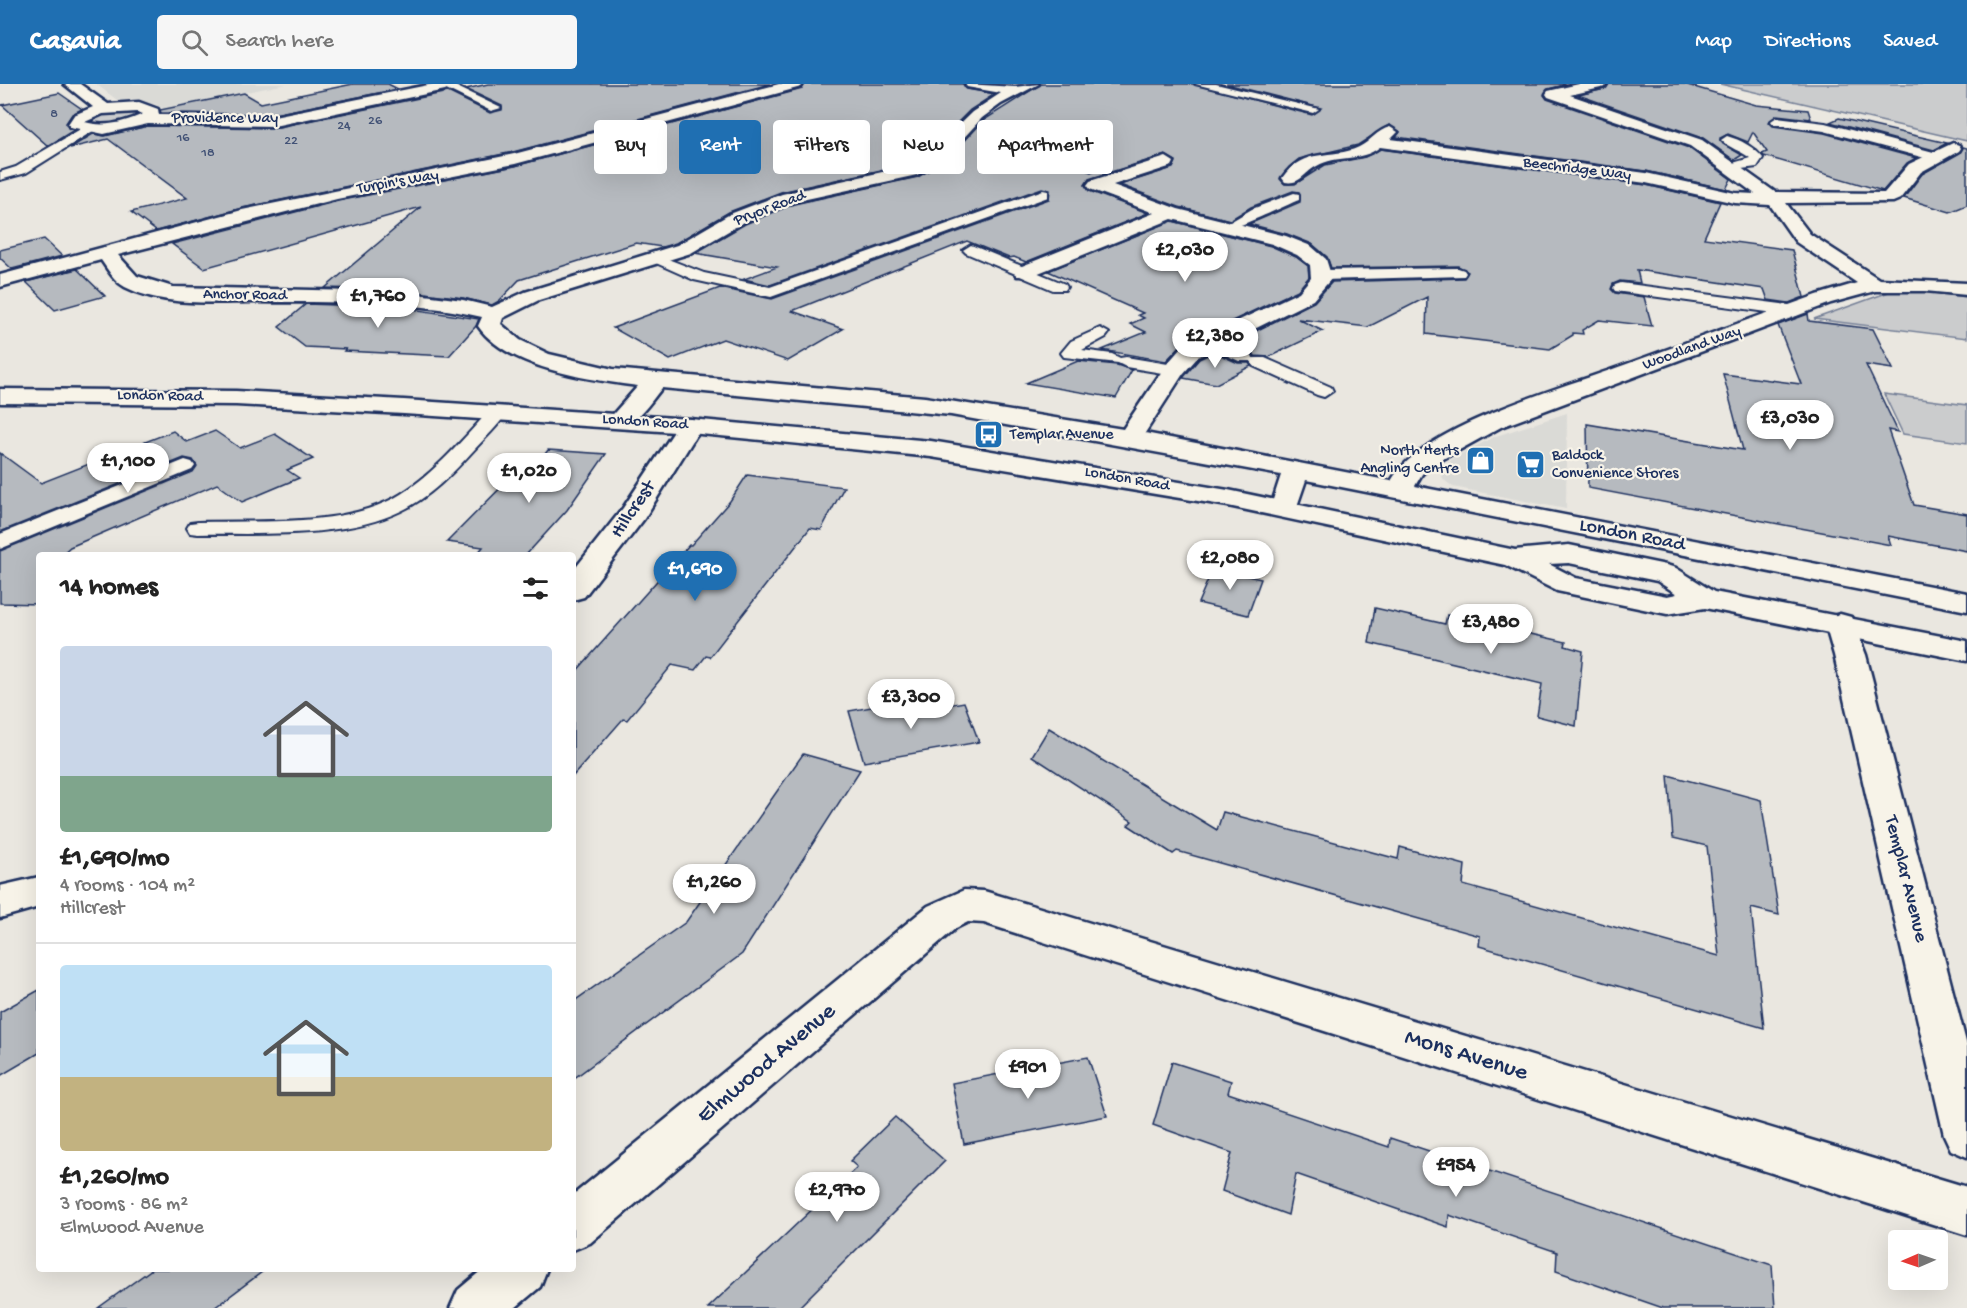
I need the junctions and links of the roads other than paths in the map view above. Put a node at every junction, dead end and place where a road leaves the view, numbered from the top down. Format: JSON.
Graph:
{"nodes":[{"id":1,"x":71,"y":84,"type":"edge"},
{"id":2,"x":796,"y":84,"type":"edge"},
{"id":3,"x":972,"y":84,"type":"edge"},
{"id":4,"x":1201,"y":84,"type":"edge"},
{"id":5,"x":1243,"y":84,"type":"edge"},
{"id":6,"x":1600,"y":84,"type":"edge"},
{"id":7,"x":444,"y":85,"type":"edge"},
{"id":8,"x":1023,"y":88,"type":"edge"},
{"id":9,"x":1229,"y":90,"type":"junction"},
{"id":10,"x":495,"y":108,"type":"dead end"},
{"id":11,"x":105,"y":109,"type":"junction"},
{"id":12,"x":1313,"y":110,"type":"dead end"},
{"id":13,"x":146,"y":119,"type":"junction"},
{"id":14,"x":1777,"y":121,"type":"dead end"},
{"id":15,"x":89,"y":128,"type":"junction"},
{"id":16,"x":1727,"y":140,"type":"dead end"},
{"id":17,"x":1953,"y":148,"type":"dead end"},
{"id":18,"x":1936,"y":157,"type":"junction"},
{"id":19,"x":1167,"y":162,"type":"dead end"},
{"id":20,"x":1731,"y":168,"type":"junction"},
{"id":21,"x":1113,"y":173,"type":"edge"},
{"id":22,"x":1121,"y":176,"type":"junction"},
{"id":23,"x":0,"y":177,"type":"edge"},
{"id":24,"x":1291,"y":178,"type":"dead end"},
{"id":25,"x":1043,"y":194,"type":"dead end"},
{"id":26,"x":1294,"y":196,"type":"dead end"},
{"id":27,"x":1773,"y":198,"type":"junction"},
{"id":28,"x":1171,"y":213,"type":"junction"},
{"id":29,"x":1232,"y":225,"type":"junction"},
{"id":30,"x":971,"y":250,"type":"dead end"},
{"id":31,"x":106,"y":253,"type":"junction"},
{"id":32,"x":655,"y":259,"type":"junction"},
{"id":33,"x":1024,"y":272,"type":"junction"},
{"id":34,"x":1458,"y":273,"type":"dead end"},
{"id":35,"x":1323,"y":275,"type":"junction"},
{"id":36,"x":0,"y":281,"type":"edge"},
{"id":37,"x":1874,"y":285,"type":"junction"},
{"id":38,"x":1059,"y":287,"type":"dead end"},
{"id":39,"x":1621,"y":288,"type":"dead end"},
{"id":40,"x":1967,"y":289,"type":"edge"},
{"id":41,"x":1796,"y":311,"type":"junction"},
{"id":42,"x":494,"y":314,"type":"junction"},
{"id":43,"x":1100,"y":333,"type":"dead end"},
{"id":44,"x":1210,"y":341,"type":"junction"},
{"id":45,"x":1174,"y":370,"type":"junction"},
{"id":46,"x":656,"y":381,"type":"junction"},
{"id":47,"x":1324,"y":391,"type":"dead end"},
{"id":48,"x":0,"y":396,"type":"edge"},
{"id":49,"x":498,"y":412,"type":"junction"},
{"id":50,"x":619,"y":421,"type":"junction"},
{"id":51,"x":690,"y":426,"type":"junction"},
{"id":52,"x":1130,"y":438,"type":"junction"},
{"id":53,"x":184,"y":466,"type":"dead end"},
{"id":54,"x":1296,"y":470,"type":"junction"},
{"id":55,"x":1400,"y":491,"type":"junction"},
{"id":56,"x":1284,"y":509,"type":"junction"},
{"id":57,"x":198,"y":528,"type":"dead end"},
{"id":58,"x":0,"y":543,"type":"edge"},
{"id":59,"x":576,"y":587,"type":"edge"},
{"id":60,"x":1967,"y":602,"type":"edge"},
{"id":61,"x":1840,"y":624,"type":"junction"},
{"id":62,"x":1967,"y":651,"type":"edge"},
{"id":63,"x":36,"y":893,"type":"edge"},
{"id":64,"x":0,"y":902,"type":"edge"},
{"id":65,"x":964,"y":906,"type":"joint"},
{"id":66,"x":1967,"y":1135,"type":"edge"},
{"id":67,"x":1967,"y":1211,"type":"edge"},
{"id":68,"x":576,"y":1223,"type":"edge"},
{"id":69,"x":518,"y":1272,"type":"edge"},
{"id":70,"x":476,"y":1308,"type":"edge"}],
"edges":[{"from":1,"to":11,"type":"street"},
{"from":2,"to":31,"type":"street","name":"Turpin's Way"},
{"from":3,"to":8,"type":"street"},
{"from":4,"to":9,"type":"lane"},
{"from":5,"to":9,"type":"lane"},
{"from":6,"to":20,"type":"street"},
{"from":7,"to":10,"type":"lane"},
{"from":7,"to":13,"type":"street","name":"Providence Way"},
{"from":8,"to":32,"type":"street","name":"Pryor Road"},
{"from":9,"to":12,"type":"lane"},
{"from":11,"to":13,"type":"street","name":"Providence Way"},
{"from":11,"to":15,"type":"street","name":"Providence Way"},
{"from":13,"to":15,"type":"street","name":"Providence Way"},
{"from":14,"to":18,"type":"lane"},
{"from":15,"to":23,"type":"lane"},
{"from":16,"to":20,"type":"lane"},
{"from":17,"to":18,"type":"street"},
{"from":18,"to":27,"type":"street"},
{"from":19,"to":22,"type":"street"},
{"from":20,"to":27,"type":"street"},
{"from":21,"to":22,"type":"lane"},
{"from":22,"to":28,"type":"street"},
{"from":24,"to":27,"type":"street","name":"Beechridge Way"},
{"from":25,"to":32,"type":"lane"},
{"from":26,"to":29,"type":"lane"},
{"from":27,"to":37,"type":"street"},
{"from":28,"to":29,"type":"street"},
{"from":28,"to":33,"type":"street"},
{"from":29,"to":35,"type":"street"},
{"from":30,"to":33,"type":"lane"},
{"from":31,"to":36,"type":"street","name":"Turpin's Way"},
{"from":31,"to":42,"type":"street","name":"Anchor Road"},
{"from":32,"to":42,"type":"street","name":"Pryor Road"},
{"from":33,"to":38,"type":"lane"},
{"from":34,"to":35,"type":"lane"},
{"from":35,"to":44,"type":"street"},
{"from":37,"to":40,"type":"street","name":"Woodland Way"},
{"from":37,"to":41,"type":"street","name":"Woodland Way"},
{"from":39,"to":41,"type":"lane"},
{"from":41,"to":55,"type":"street","name":"Woodland Way"},
{"from":42,"to":46,"type":"street"},
{"from":43,"to":45,"type":"lane"},
{"from":44,"to":45,"type":"street"},
{"from":44,"to":47,"type":"lane"},
{"from":45,"to":52,"type":"street"},
{"from":46,"to":50,"type":"street"},
{"from":46,"to":52,"type":"street","name":"London Road"},
{"from":48,"to":49,"type":"street","name":"London Road"},
{"from":49,"to":50,"type":"street","name":"London Road"},
{"from":49,"to":57,"type":"lane"},
{"from":50,"to":51,"type":"street","name":"London Road"},
{"from":51,"to":56,"type":"street","name":"London Road"},
{"from":51,"to":59,"type":"street","name":"Hillcrest"},
{"from":52,"to":54,"type":"street","name":"London Road"},
{"from":53,"to":58,"type":"lane"},
{"from":54,"to":55,"type":"street","name":"London Road"},
{"from":54,"to":56,"type":"street"},
{"from":55,"to":60,"type":"street","name":"London Road"},
{"from":56,"to":61,"type":"street","name":"London Road"},
{"from":61,"to":62,"type":"street","name":"London Road"},
{"from":61,"to":66,"type":"street","name":"Templar Avenue"},
{"from":63,"to":64,"type":"street"},
{"from":65,"to":67,"type":"street","name":"Mons Avenue"},
{"from":65,"to":68,"type":"street","name":"Elmwood Avenue"},
{"from":69,"to":70,"type":"street"}]}
